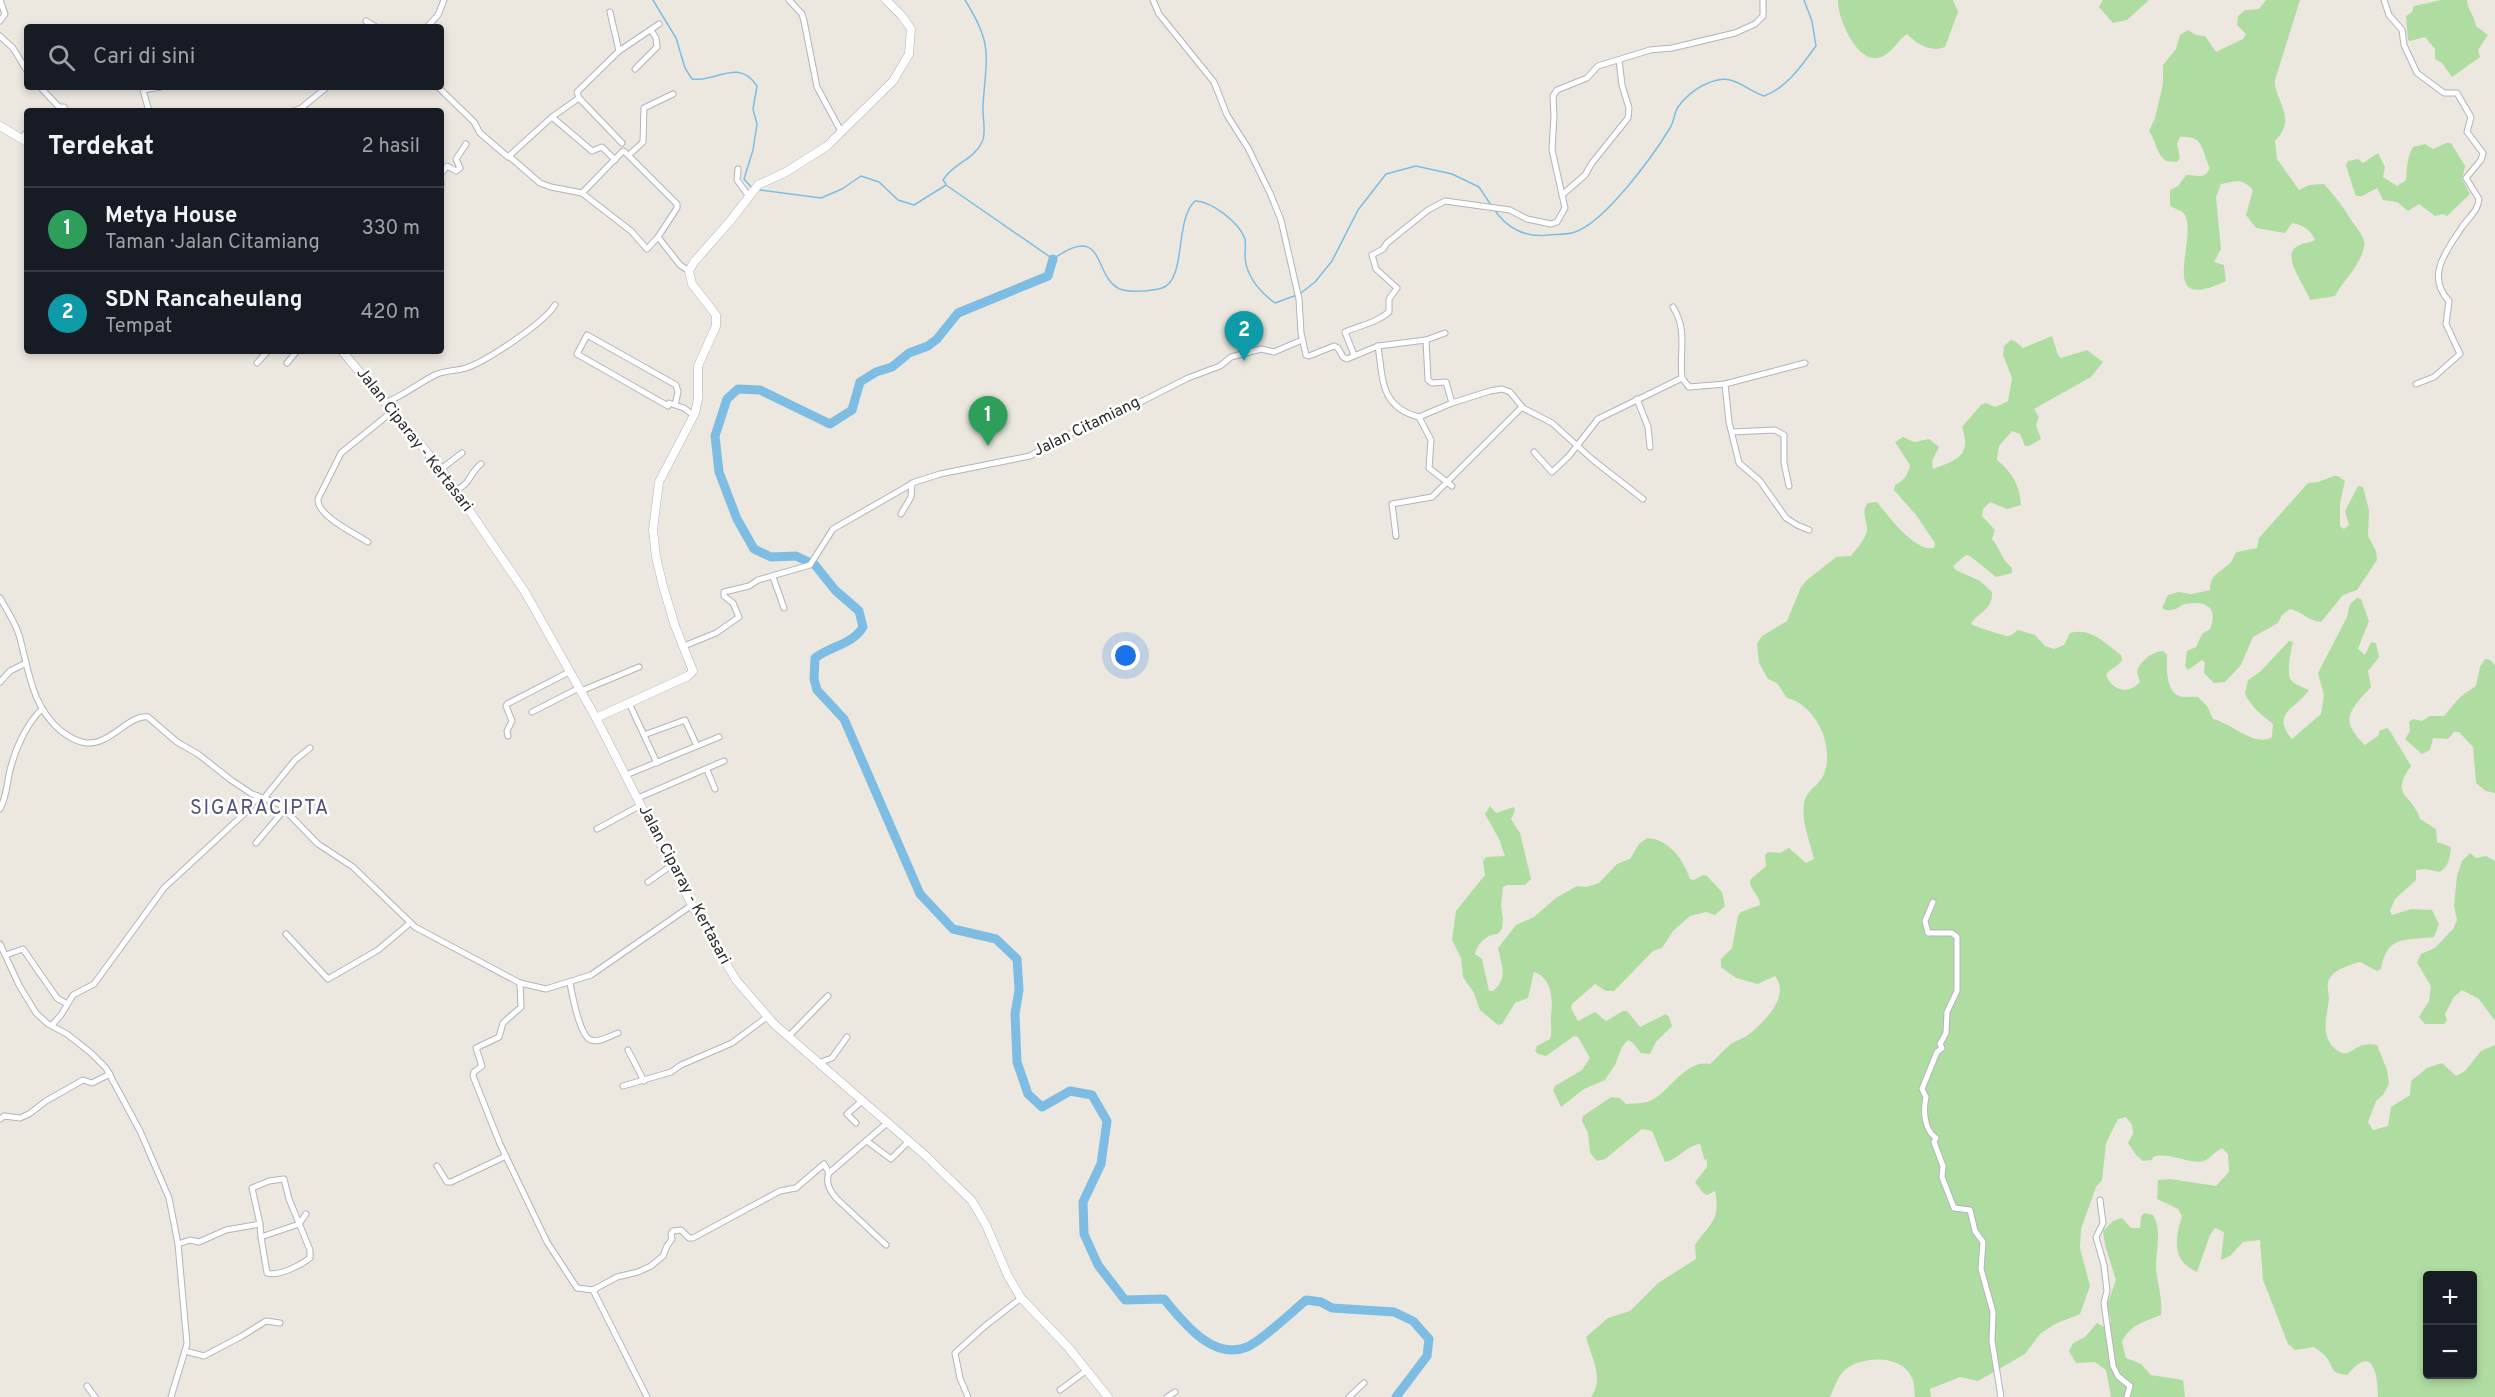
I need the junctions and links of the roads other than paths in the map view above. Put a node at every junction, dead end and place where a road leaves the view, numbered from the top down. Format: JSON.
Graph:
{"nodes":[{"id":1,"x":0,"y":0,"type":"edge"},
{"id":2,"x":444,"y":0,"type":"edge"},
{"id":3,"x":789,"y":0,"type":"edge"},
{"id":4,"x":886,"y":0,"type":"edge"},
{"id":5,"x":1153,"y":0,"type":"edge"},
{"id":6,"x":1763,"y":0,"type":"edge"},
{"id":7,"x":2384,"y":0,"type":"edge"},
{"id":8,"x":610,"y":12,"type":"dead end"},
{"id":9,"x":0,"y":21,"type":"edge"},
{"id":10,"x":366,"y":21,"type":"dead end"},
{"id":11,"x":371,"y":24,"type":"edge"},
{"id":12,"x":430,"y":24,"type":"edge"},
{"id":13,"x":659,"y":24,"type":"dead end"},
{"id":14,"x":651,"y":30,"type":"junction"},
{"id":15,"x":0,"y":36,"type":"edge"},
{"id":16,"x":619,"y":51,"type":"junction"},
{"id":17,"x":1619,"y":60,"type":"junction"},
{"id":18,"x":24,"y":66,"type":"edge"},
{"id":19,"x":636,"y":69,"type":"dead end"},
{"id":20,"x":43,"y":90,"type":"edge"},
{"id":21,"x":143,"y":90,"type":"edge"},
{"id":22,"x":323,"y":90,"type":"edge"},
{"id":23,"x":441,"y":90,"type":"edge"},
{"id":24,"x":673,"y":94,"type":"dead end"},
{"id":25,"x":579,"y":99,"type":"junction"},
{"id":26,"x":64,"y":108,"type":"edge"},
{"id":27,"x":148,"y":108,"type":"edge"},
{"id":28,"x":301,"y":108,"type":"edge"},
{"id":29,"x":552,"y":117,"type":"junction"},
{"id":30,"x":0,"y":126,"type":"edge"},
{"id":31,"x":842,"y":134,"type":"junction"},
{"id":32,"x":24,"y":140,"type":"edge"},
{"id":33,"x":622,"y":143,"type":"dead end"},
{"id":34,"x":466,"y":144,"type":"dead end"},
{"id":35,"x":629,"y":155,"type":"junction"},
{"id":36,"x":510,"y":157,"type":"junction"},
{"id":37,"x":615,"y":160,"type":"junction"},
{"id":38,"x":738,"y":169,"type":"dead end"},
{"id":39,"x":444,"y":170,"type":"edge"},
{"id":40,"x":582,"y":193,"type":"junction"},
{"id":41,"x":750,"y":194,"type":"junction"},
{"id":42,"x":1562,"y":195,"type":"junction"},
{"id":43,"x":658,"y":237,"type":"junction"},
{"id":44,"x":689,"y":271,"type":"junction"},
{"id":45,"x":555,"y":305,"type":"dead end"},
{"id":46,"x":1673,"y":307,"type":"dead end"},
{"id":47,"x":1445,"y":333,"type":"dead end"},
{"id":48,"x":1302,"y":340,"type":"junction"},
{"id":49,"x":1426,"y":340,"type":"junction"},
{"id":50,"x":1378,"y":346,"type":"junction"},
{"id":51,"x":265,"y":354,"type":"edge"},
{"id":52,"x":295,"y":354,"type":"edge"},
{"id":53,"x":345,"y":354,"type":"edge"},
{"id":54,"x":1354,"y":355,"type":"junction"},
{"id":55,"x":257,"y":363,"type":"dead end"},
{"id":56,"x":288,"y":363,"type":"dead end"},
{"id":57,"x":1804,"y":363,"type":"dead end"},
{"id":58,"x":1682,"y":378,"type":"junction"},
{"id":59,"x":1725,"y":384,"type":"junction"},
{"id":60,"x":2416,"y":384,"type":"dead end"},
{"id":61,"x":1637,"y":399,"type":"junction"},
{"id":62,"x":387,"y":402,"type":"junction"},
{"id":63,"x":1452,"y":403,"type":"junction"},
{"id":64,"x":675,"y":405,"type":"junction"},
{"id":65,"x":1522,"y":407,"type":"junction"},
{"id":66,"x":394,"y":410,"type":"junction"},
{"id":67,"x":693,"y":415,"type":"junction"},
{"id":68,"x":1419,"y":417,"type":"junction"},
{"id":69,"x":1732,"y":432,"type":"junction"},
{"id":70,"x":1577,"y":446,"type":"junction"},
{"id":71,"x":1650,"y":447,"type":"dead end"},
{"id":72,"x":1534,"y":452,"type":"dead end"},
{"id":73,"x":462,"y":453,"type":"dead end"},
{"id":74,"x":481,"y":464,"type":"dead end"},
{"id":75,"x":441,"y":469,"type":"junction"},
{"id":76,"x":912,"y":483,"type":"junction"},
{"id":77,"x":1450,"y":485,"type":"junction"},
{"id":78,"x":1789,"y":486,"type":"dead end"},
{"id":79,"x":456,"y":490,"type":"junction"},
{"id":80,"x":1643,"y":499,"type":"dead end"},
{"id":81,"x":901,"y":514,"type":"dead end"},
{"id":82,"x":1809,"y":530,"type":"dead end"},
{"id":83,"x":1396,"y":536,"type":"dead end"},
{"id":84,"x":368,"y":542,"type":"dead end"},
{"id":85,"x":773,"y":577,"type":"junction"},
{"id":86,"x":0,"y":598,"type":"edge"},
{"id":87,"x":784,"y":609,"type":"dead end"},
{"id":88,"x":684,"y":646,"type":"junction"},
{"id":89,"x":26,"y":663,"type":"junction"},
{"id":90,"x":639,"y":667,"type":"dead end"},
{"id":91,"x":571,"y":671,"type":"junction"},
{"id":92,"x":0,"y":682,"type":"edge"},
{"id":93,"x":580,"y":690,"type":"junction"},
{"id":94,"x":629,"y":704,"type":"junction"},
{"id":95,"x":42,"y":709,"type":"junction"},
{"id":96,"x":532,"y":712,"type":"dead end"},
{"id":97,"x":596,"y":718,"type":"junction"},
{"id":98,"x":644,"y":735,"type":"junction"},
{"id":99,"x":508,"y":736,"type":"dead end"},
{"id":100,"x":719,"y":738,"type":"dead end"},
{"id":101,"x":697,"y":746,"type":"junction"},
{"id":102,"x":310,"y":747,"type":"dead end"},
{"id":103,"x":724,"y":761,"type":"dead end"},
{"id":104,"x":657,"y":763,"type":"junction"},
{"id":105,"x":707,"y":770,"type":"junction"},
{"id":106,"x":626,"y":776,"type":"junction"},
{"id":107,"x":715,"y":789,"type":"dead end"},
{"id":108,"x":258,"y":796,"type":"junction"},
{"id":109,"x":265,"y":797,"type":"junction"},
{"id":110,"x":640,"y":802,"type":"junction"},
{"id":111,"x":0,"y":809,"type":"edge"},
{"id":112,"x":285,"y":809,"type":"junction"},
{"id":113,"x":597,"y":829,"type":"dead end"},
{"id":114,"x":255,"y":843,"type":"dead end"},
{"id":115,"x":672,"y":865,"type":"junction"},
{"id":116,"x":648,"y":882,"type":"dead end"},
{"id":117,"x":1933,"y":902,"type":"dead end"},
{"id":118,"x":692,"y":905,"type":"junction"},
{"id":119,"x":410,"y":923,"type":"junction"},
{"id":120,"x":286,"y":934,"type":"dead end"},
{"id":121,"x":0,"y":944,"type":"edge"},
{"id":122,"x":6,"y":955,"type":"junction"},
{"id":123,"x":520,"y":983,"type":"junction"},
{"id":124,"x":570,"y":983,"type":"junction"},
{"id":125,"x":828,"y":996,"type":"dead end"},
{"id":126,"x":67,"y":1004,"type":"junction"},
{"id":127,"x":767,"y":1017,"type":"junction"},
{"id":128,"x":52,"y":1025,"type":"junction"},
{"id":129,"x":618,"y":1033,"type":"dead end"},
{"id":130,"x":788,"y":1037,"type":"junction"},
{"id":131,"x":847,"y":1037,"type":"dead end"},
{"id":132,"x":628,"y":1050,"type":"dead end"},
{"id":133,"x":818,"y":1063,"type":"junction"},
{"id":134,"x":110,"y":1074,"type":"junction"},
{"id":135,"x":644,"y":1081,"type":"junction"},
{"id":136,"x":623,"y":1086,"type":"dead end"},
{"id":137,"x":862,"y":1101,"type":"junction"},
{"id":138,"x":0,"y":1119,"type":"edge"},
{"id":139,"x":887,"y":1122,"type":"junction"},
{"id":140,"x":856,"y":1124,"type":"dead end"},
{"id":141,"x":909,"y":1141,"type":"junction"},
{"id":142,"x":867,"y":1142,"type":"junction"},
{"id":143,"x":506,"y":1156,"type":"junction"},
{"id":144,"x":437,"y":1166,"type":"dead end"},
{"id":145,"x":829,"y":1173,"type":"junction"},
{"id":146,"x":2100,"y":1200,"type":"dead end"},
{"id":147,"x":306,"y":1214,"type":"dead end"},
{"id":148,"x":260,"y":1224,"type":"junction"},
{"id":149,"x":299,"y":1224,"type":"junction"},
{"id":150,"x":261,"y":1237,"type":"junction"},
{"id":151,"x":178,"y":1244,"type":"junction"},
{"id":152,"x":885,"y":1245,"type":"dead end"},
{"id":153,"x":593,"y":1290,"type":"junction"},
{"id":154,"x":1021,"y":1298,"type":"junction"},
{"id":155,"x":280,"y":1323,"type":"dead end"},
{"id":156,"x":185,"y":1351,"type":"junction"},
{"id":157,"x":1087,"y":1370,"type":"junction"},
{"id":158,"x":1364,"y":1383,"type":"dead end"},
{"id":159,"x":87,"y":1386,"type":"dead end"},
{"id":160,"x":1059,"y":1390,"type":"dead end"},
{"id":161,"x":1175,"y":1392,"type":"dead end"},
{"id":162,"x":95,"y":1397,"type":"edge"},
{"id":163,"x":171,"y":1397,"type":"edge"},
{"id":164,"x":647,"y":1397,"type":"edge"},
{"id":165,"x":968,"y":1397,"type":"edge"},
{"id":166,"x":1108,"y":1397,"type":"edge"},
{"id":167,"x":1167,"y":1397,"type":"edge"},
{"id":168,"x":1349,"y":1397,"type":"edge"},
{"id":169,"x":2001,"y":1397,"type":"edge"},
{"id":170,"x":2127,"y":1397,"type":"edge"}],
"edges":[{"from":1,"to":9,"type":"street"},
{"from":2,"to":12,"type":"street"},
{"from":3,"to":31,"type":"street"},
{"from":4,"to":31,"type":"main road"},
{"from":5,"to":48,"type":"street"},
{"from":6,"to":17,"type":"street"},
{"from":7,"to":60,"type":"street"},
{"from":8,"to":16,"type":"street"},
{"from":10,"to":11,"type":"street"},
{"from":13,"to":14,"type":"street"},
{"from":14,"to":16,"type":"street"},
{"from":14,"to":19,"type":"street"},
{"from":15,"to":18,"type":"street"},
{"from":16,"to":25,"type":"street"},
{"from":17,"to":42,"type":"street"},
{"from":17,"to":42,"type":"street"},
{"from":20,"to":26,"type":"street"},
{"from":21,"to":27,"type":"street"},
{"from":22,"to":28,"type":"street"},
{"from":23,"to":36,"type":"street"},
{"from":24,"to":35,"type":"street"},
{"from":25,"to":29,"type":"street"},
{"from":25,"to":33,"type":"street"},
{"from":29,"to":36,"type":"street"},
{"from":29,"to":37,"type":"street"},
{"from":30,"to":32,"type":"main road"},
{"from":31,"to":41,"type":"main road"},
{"from":34,"to":39,"type":"street"},
{"from":35,"to":37,"type":"street"},
{"from":35,"to":43,"type":"street"},
{"from":36,"to":40,"type":"street"},
{"from":37,"to":40,"type":"street"},
{"from":38,"to":41,"type":"street"},
{"from":40,"to":43,"type":"street"},
{"from":41,"to":44,"type":"main road"},
{"from":42,"to":54,"type":"street"},
{"from":43,"to":44,"type":"street"},
{"from":44,"to":67,"type":"main road"},
{"from":45,"to":62,"type":"street"},
{"from":46,"to":58,"type":"street"},
{"from":47,"to":49,"type":"street"},
{"from":48,"to":54,"type":"street"},
{"from":48,"to":76,"type":"street","name":"Jalan Citamiang"},
{"from":49,"to":50,"type":"street"},
{"from":49,"to":63,"type":"street"},
{"from":50,"to":54,"type":"street"},
{"from":50,"to":68,"type":"street"},
{"from":51,"to":55,"type":"street"},
{"from":52,"to":56,"type":"street"},
{"from":53,"to":62,"type":"main road","name":"Jalan Ciparay - Kertasari"},
{"from":57,"to":59,"type":"street"},
{"from":58,"to":59,"type":"street"},
{"from":58,"to":61,"type":"street"},
{"from":59,"to":69,"type":"street"},
{"from":61,"to":70,"type":"street"},
{"from":61,"to":71,"type":"street"},
{"from":62,"to":66,"type":"main road","name":"Jalan Ciparay - Kertasari"},
{"from":63,"to":65,"type":"street"},
{"from":63,"to":68,"type":"street"},
{"from":64,"to":64,"type":"street"},
{"from":64,"to":67,"type":"street"},
{"from":65,"to":70,"type":"street"},
{"from":65,"to":77,"type":"street"},
{"from":66,"to":75,"type":"main road","name":"Jalan Ciparay - Kertasari"},
{"from":66,"to":84,"type":"street"},
{"from":67,"to":88,"type":"main road"},
{"from":68,"to":77,"type":"street"},
{"from":69,"to":78,"type":"street"},
{"from":69,"to":82,"type":"street"},
{"from":70,"to":72,"type":"street"},
{"from":70,"to":80,"type":"street"},
{"from":73,"to":75,"type":"street"},
{"from":74,"to":79,"type":"street"},
{"from":75,"to":79,"type":"main road","name":"Jalan Ciparay - Kertasari"},
{"from":76,"to":81,"type":"street"},
{"from":76,"to":85,"type":"street","name":"Jalan Citamiang"},
{"from":77,"to":83,"type":"street"},
{"from":79,"to":91,"type":"main road","name":"Jalan Ciparay - Kertasari"},
{"from":85,"to":87,"type":"street"},
{"from":85,"to":88,"type":"street"},
{"from":86,"to":89,"type":"street"},
{"from":88,"to":94,"type":"main road"},
{"from":89,"to":92,"type":"street"},
{"from":89,"to":95,"type":"street"},
{"from":90,"to":93,"type":"street"},
{"from":91,"to":93,"type":"main road","name":"Jalan Ciparay - Kertasari"},
{"from":91,"to":99,"type":"street"},
{"from":93,"to":96,"type":"street"},
{"from":93,"to":97,"type":"main road","name":"Jalan Ciparay - Kertasari"},
{"from":94,"to":97,"type":"main road"},
{"from":94,"to":98,"type":"street"},
{"from":95,"to":108,"type":"street"},
{"from":95,"to":111,"type":"street"},
{"from":97,"to":106,"type":"main road","name":"Jalan Ciparay - Kertasari"},
{"from":98,"to":101,"type":"street"},
{"from":98,"to":104,"type":"street"},
{"from":100,"to":101,"type":"street"},
{"from":101,"to":104,"type":"street"},
{"from":102,"to":109,"type":"street"},
{"from":103,"to":105,"type":"street"},
{"from":104,"to":106,"type":"street"},
{"from":105,"to":107,"type":"street"},
{"from":105,"to":110,"type":"street"},
{"from":106,"to":110,"type":"main road","name":"Jalan Ciparay - Kertasari"},
{"from":108,"to":109,"type":"street"},
{"from":108,"to":126,"type":"street"},
{"from":109,"to":112,"type":"street"},
{"from":110,"to":113,"type":"street"},
{"from":110,"to":115,"type":"main road","name":"Jalan Ciparay - Kertasari"},
{"from":112,"to":114,"type":"street"},
{"from":112,"to":119,"type":"street"},
{"from":115,"to":116,"type":"street"},
{"from":115,"to":118,"type":"main road","name":"Jalan Ciparay - Kertasari"},
{"from":117,"to":169,"type":"street"},
{"from":118,"to":124,"type":"street"},
{"from":118,"to":127,"type":"main road","name":"Jalan Ciparay - Kertasari"},
{"from":119,"to":120,"type":"street"},
{"from":119,"to":123,"type":"street"},
{"from":121,"to":122,"type":"street"},
{"from":122,"to":126,"type":"street"},
{"from":122,"to":128,"type":"street"},
{"from":123,"to":124,"type":"street"},
{"from":123,"to":143,"type":"street"},
{"from":124,"to":129,"type":"street"},
{"from":125,"to":130,"type":"street"},
{"from":126,"to":128,"type":"street"},
{"from":127,"to":130,"type":"main road","name":"Jalan Ciparay - Kertasari"},
{"from":127,"to":135,"type":"street"},
{"from":128,"to":134,"type":"street"},
{"from":130,"to":133,"type":"main road","name":"Jalan Ciparay - Kertasari"},
{"from":131,"to":133,"type":"street"},
{"from":132,"to":135,"type":"street"},
{"from":133,"to":137,"type":"main road","name":"Jalan Ciparay - Kertasari"},
{"from":134,"to":138,"type":"street"},
{"from":134,"to":151,"type":"street"},
{"from":135,"to":136,"type":"street"},
{"from":137,"to":139,"type":"main road","name":"Jalan Ciparay - Kertasari"},
{"from":137,"to":140,"type":"street"},
{"from":139,"to":141,"type":"main road","name":"Jalan Ciparay - Kertasari"},
{"from":139,"to":142,"type":"street"},
{"from":141,"to":142,"type":"street"},
{"from":141,"to":154,"type":"main road","name":"Jalan Ciparay - Kertasari"},
{"from":142,"to":145,"type":"street"},
{"from":143,"to":144,"type":"street"},
{"from":143,"to":153,"type":"street"},
{"from":145,"to":152,"type":"street"},
{"from":145,"to":153,"type":"street"},
{"from":146,"to":170,"type":"street"},
{"from":147,"to":149,"type":"street"},
{"from":148,"to":149,"type":"street"},
{"from":148,"to":150,"type":"street"},
{"from":148,"to":151,"type":"street"},
{"from":149,"to":150,"type":"street"},
{"from":149,"to":150,"type":"street"},
{"from":151,"to":156,"type":"street"},
{"from":153,"to":164,"type":"street"},
{"from":154,"to":157,"type":"main road","name":"Jalan Ciparay - Kertasari"},
{"from":154,"to":165,"type":"street"},
{"from":155,"to":156,"type":"street"},
{"from":156,"to":163,"type":"street"},
{"from":157,"to":160,"type":"street"},
{"from":157,"to":166,"type":"main road","name":"Jalan Ciparay - Kertasari"},
{"from":158,"to":168,"type":"street"},
{"from":159,"to":162,"type":"street"},
{"from":161,"to":167,"type":"street"}]}
